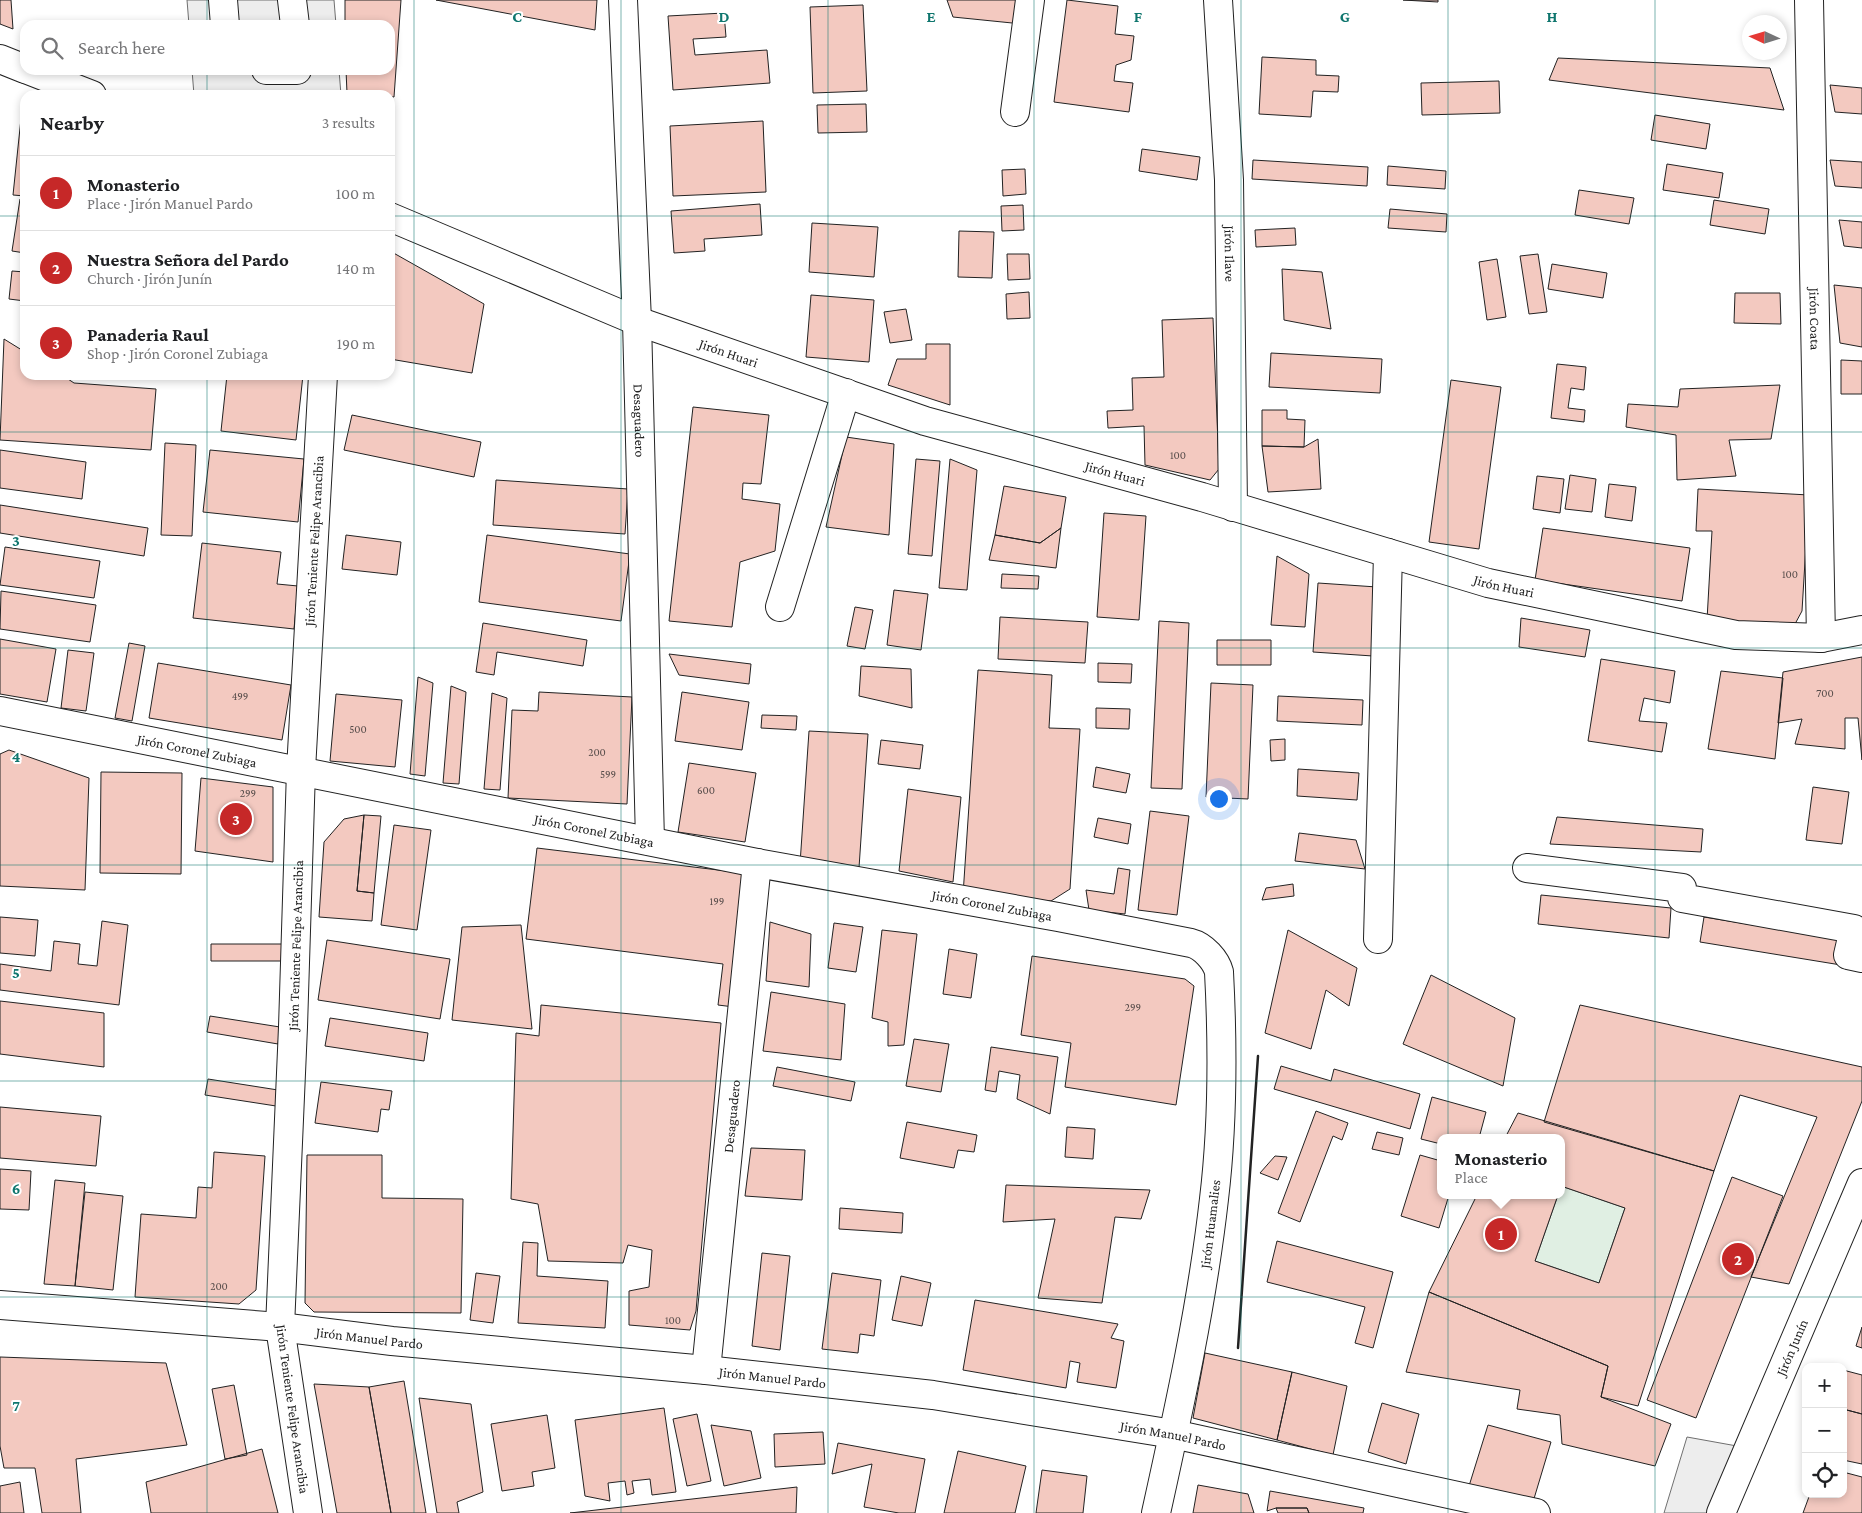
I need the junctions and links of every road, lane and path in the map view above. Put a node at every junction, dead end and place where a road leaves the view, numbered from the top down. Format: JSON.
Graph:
{"nodes":[{"id":1,"x":223,"y":0,"type":"edge"},
{"id":2,"x":292,"y":0,"type":"edge"},
{"id":3,"x":624,"y":0,"type":"edge"},
{"id":4,"x":1030,"y":0,"type":"edge"},
{"id":5,"x":1218,"y":0,"type":"edge"},
{"id":6,"x":1809,"y":0,"type":"edge"},
{"id":7,"x":225,"y":20,"type":"edge"},
{"id":8,"x":294,"y":20,"type":"edge"},
{"id":9,"x":0,"y":59,"type":"edge"},
{"id":10,"x":20,"y":67,"type":"edge"},
{"id":11,"x":39,"y":75,"type":"edge"},
{"id":12,"x":79,"y":90,"type":"edge"},
{"id":13,"x":1015,"y":112,"type":"dead end"},
{"id":14,"x":395,"y":219,"type":"edge"},
{"id":15,"x":637,"y":321,"type":"junction"},
{"id":16,"x":324,"y":380,"type":"edge"},
{"id":17,"x":846,"y":393,"type":"junction"},
{"id":18,"x":1233,"y":507,"type":"junction"},
{"id":19,"x":1388,"y":554,"type":"junction"},
{"id":20,"x":780,"y":607,"type":"dead end"},
{"id":21,"x":1862,"y":630,"type":"edge"},
{"id":22,"x":1822,"y":638,"type":"junction"},
{"id":23,"x":0,"y":711,"type":"edge"},
{"id":24,"x":301,"y":770,"type":"junction"},
{"id":25,"x":650,"y":841,"type":"junction"},
{"id":26,"x":757,"y":864,"type":"junction"},
{"id":27,"x":1527,"y":868,"type":"dead end"},
{"id":28,"x":1378,"y":939,"type":"dead end"},
{"id":29,"x":1191,"y":943,"type":"joint"},
{"id":30,"x":1862,"y":958,"type":"edge"},
{"id":31,"x":1862,"y":1183,"type":"edge"},
{"id":32,"x":0,"y":1305,"type":"edge"},
{"id":33,"x":280,"y":1327,"type":"junction"},
{"id":34,"x":706,"y":1370,"type":"junction"},
{"id":35,"x":1173,"y":1434,"type":"junction"},
{"id":36,"x":308,"y":1513,"type":"edge"},
{"id":37,"x":1156,"y":1513,"type":"edge"},
{"id":38,"x":1536,"y":1513,"type":"edge"},
{"id":39,"x":1721,"y":1513,"type":"edge"}],
"edges":[{"from":1,"to":7,"type":"street"},
{"from":2,"to":8,"type":"street"},
{"from":3,"to":15,"type":"street","name":"Desaguadero"},
{"from":4,"to":13,"type":"street"},
{"from":5,"to":18,"type":"street","name":"Jirón Ilave"},
{"from":6,"to":22,"type":"street","name":"Jirón Coata"},
{"from":9,"to":10,"type":"street"},
{"from":11,"to":12,"type":"street"},
{"from":14,"to":15,"type":"street","name":"Jirón Huari"},
{"from":15,"to":17,"type":"street","name":"Jirón Huari"},
{"from":15,"to":25,"type":"street","name":"Desaguadero"},
{"from":16,"to":24,"type":"street","name":"Jirón Teniente Felipe Arancibia"},
{"from":17,"to":18,"type":"street","name":"Jirón Huari"},
{"from":17,"to":20,"type":"street"},
{"from":18,"to":19,"type":"street","name":"Jirón Huari"},
{"from":19,"to":22,"type":"street","name":"Jirón Huari"},
{"from":19,"to":28,"type":"street"},
{"from":21,"to":22,"type":"street","name":"Jirón Huari"},
{"from":23,"to":24,"type":"street","name":"Jirón Coronel Zubiaga"},
{"from":24,"to":25,"type":"street","name":"Jirón Coronel Zubiaga"},
{"from":24,"to":33,"type":"street","name":"Jirón Teniente Felipe Arancibia"},
{"from":25,"to":26,"type":"street","name":"Jirón Coronel Zubiaga"},
{"from":26,"to":29,"type":"street","name":"Jirón Coronel Zubiaga"},
{"from":26,"to":34,"type":"street","name":"Desaguadero"},
{"from":27,"to":30,"type":"street"},
{"from":29,"to":35,"type":"street","name":"Jirón Huamalies"},
{"from":31,"to":39,"type":"street","name":"Jirón Junín"},
{"from":32,"to":33,"type":"street","name":"Jirón Manuel Pardo"},
{"from":33,"to":34,"type":"street","name":"Jirón Manuel Pardo"},
{"from":33,"to":36,"type":"street","name":"Jirón Teniente Felipe Arancibia"},
{"from":34,"to":35,"type":"street","name":"Jirón Manuel Pardo"},
{"from":35,"to":37,"type":"street","name":"Jirón Huamalies"},
{"from":35,"to":38,"type":"street","name":"Jirón Manuel Pardo"}]}
